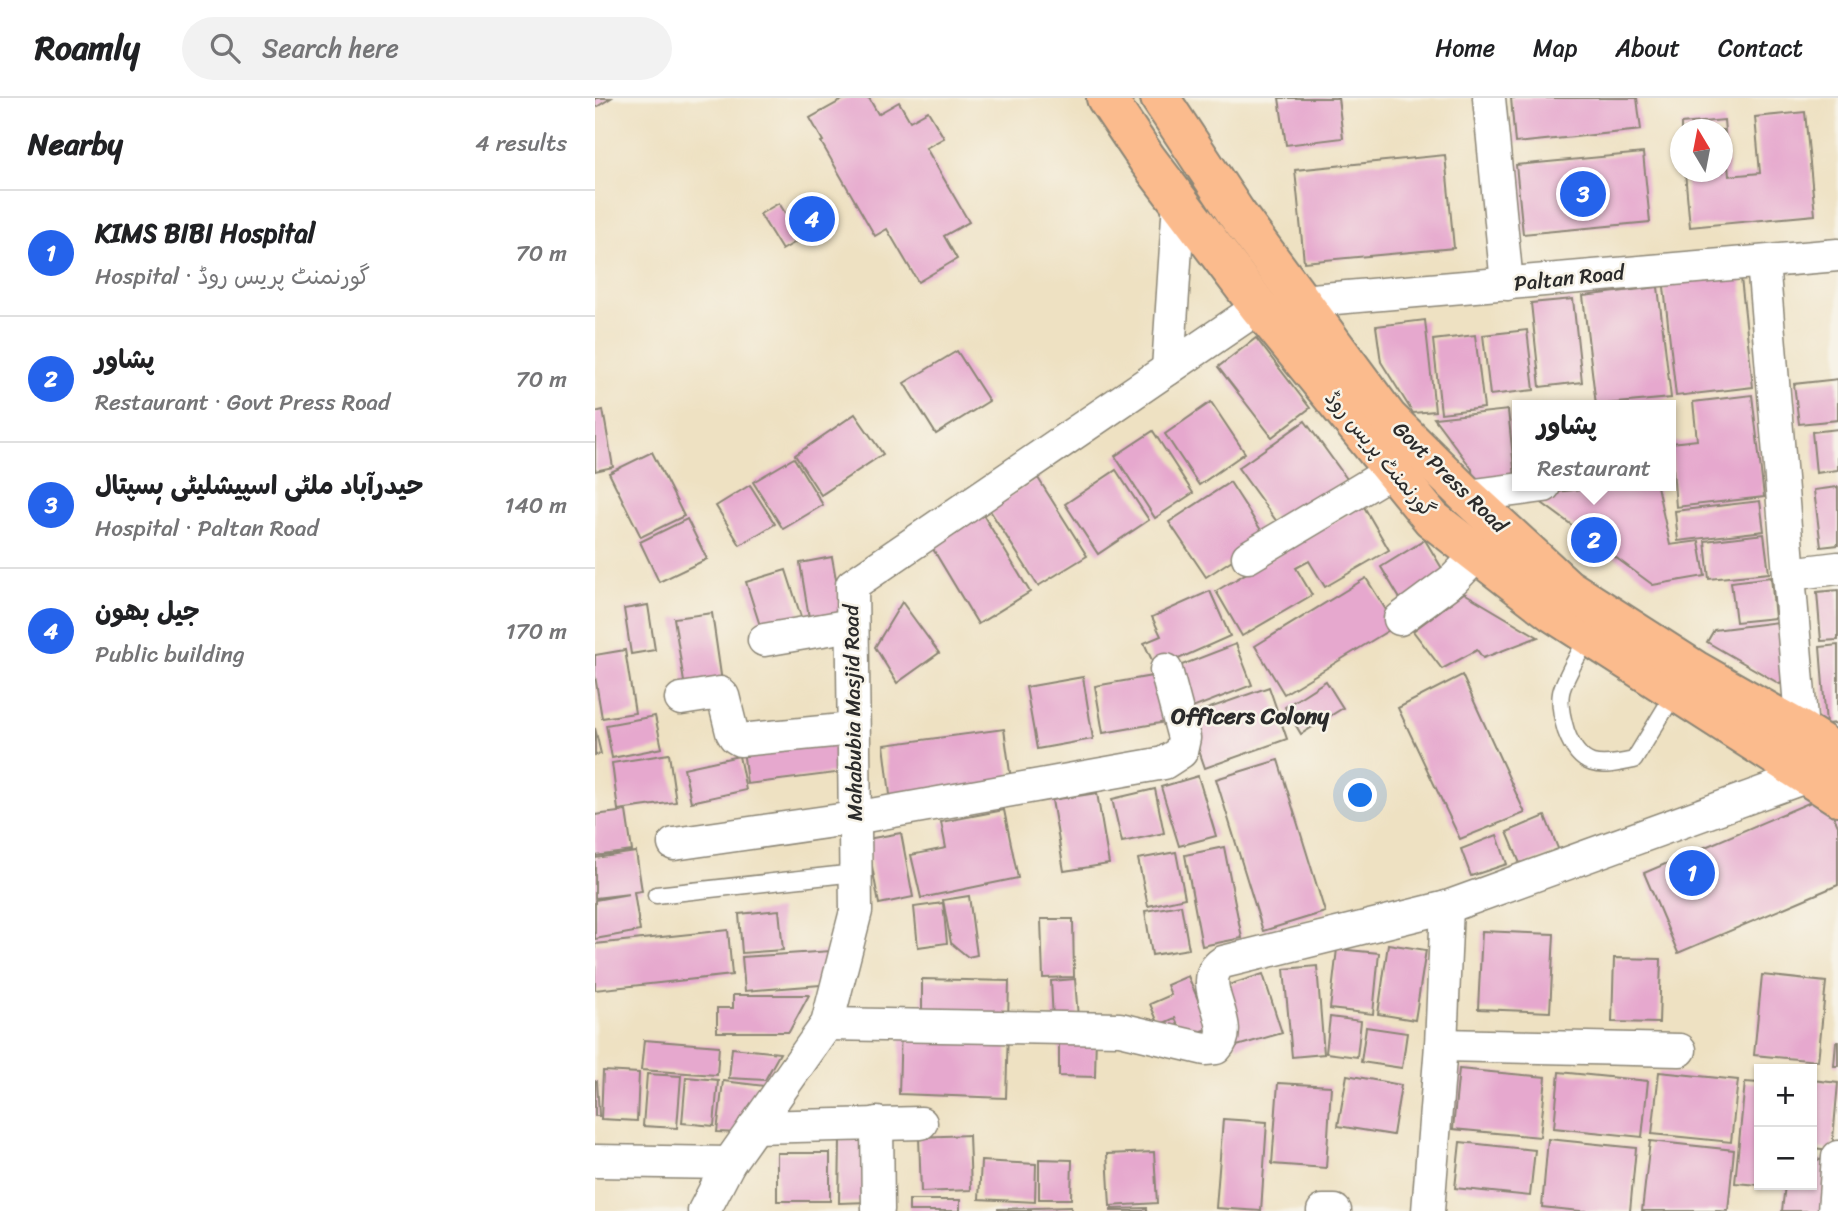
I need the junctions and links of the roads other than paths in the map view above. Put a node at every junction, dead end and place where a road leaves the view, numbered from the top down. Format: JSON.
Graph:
{"nodes":[{"id":1,"x":1106,"y":98,"type":"edge"},
{"id":2,"x":1160,"y":98,"type":"edge"},
{"id":3,"x":1489,"y":98,"type":"edge"},
{"id":4,"x":1179,"y":201,"type":"junction"},
{"id":5,"x":1838,"y":255,"type":"edge"},
{"id":6,"x":1763,"y":261,"type":"junction"},
{"id":7,"x":1507,"y":284,"type":"junction"},
{"id":8,"x":1300,"y":301,"type":"junction"},
{"id":9,"x":1259,"y":307,"type":"junction"},
{"id":10,"x":1168,"y":369,"type":"junction"},
{"id":11,"x":1392,"y":471,"type":"junction"},
{"id":12,"x":1512,"y":490,"type":"edge"},
{"id":13,"x":1467,"y":496,"type":"junction"},
{"id":14,"x":1477,"y":555,"type":"junction"},
{"id":15,"x":1248,"y":557,"type":"dead end"},
{"id":16,"x":1838,"y":568,"type":"edge"},
{"id":17,"x":1789,"y":573,"type":"junction"},
{"id":18,"x":1401,"y":618,"type":"dead end"},
{"id":19,"x":852,"y":625,"type":"junction"},
{"id":20,"x":1589,"y":635,"type":"junction"},
{"id":21,"x":764,"y":640,"type":"dead end"},
{"id":22,"x":1166,"y":670,"type":"dead end"},
{"id":23,"x":1676,"y":691,"type":"junction"},
{"id":24,"x":681,"y":699,"type":"dead end"},
{"id":25,"x":853,"y":729,"type":"junction"},
{"id":26,"x":1803,"y":731,"type":"junction"},
{"id":27,"x":1828,"y":775,"type":"edge"},
{"id":28,"x":853,"y":818,"type":"junction"},
{"id":29,"x":674,"y":844,"type":"dead end"},
{"id":30,"x":855,"y":873,"type":"junction"},
{"id":31,"x":656,"y":895,"type":"dead end"},
{"id":32,"x":1447,"y":906,"type":"junction"},
{"id":33,"x":827,"y":1024,"type":"junction"},
{"id":34,"x":1441,"y":1045,"type":"junction"},
{"id":35,"x":1679,"y":1050,"type":"dead end"},
{"id":36,"x":877,"y":1123,"type":"junction"},
{"id":37,"x":921,"y":1123,"type":"dead end"},
{"id":38,"x":754,"y":1127,"type":"junction"},
{"id":39,"x":1838,"y":1157,"type":"edge"},
{"id":40,"x":595,"y":1161,"type":"edge"},
{"id":41,"x":729,"y":1163,"type":"junction"},
{"id":42,"x":878,"y":1210,"type":"edge"},
{"id":43,"x":704,"y":1211,"type":"edge"},
{"id":44,"x":1323,"y":1211,"type":"edge"},
{"id":45,"x":1335,"y":1211,"type":"edge"},
{"id":46,"x":1428,"y":1211,"type":"edge"},
{"id":47,"x":1835,"y":1211,"type":"edge"}],
"edges":[{"from":1,"to":4,"type":"main road","name":"گورنمنٹ پریس روڈ"},
{"from":2,"to":8,"type":"main road","name":"Govt Press Road"},
{"from":3,"to":7,"type":"street"},
{"from":4,"to":9,"type":"main road","name":"گورنمنٹ پریس روڈ"},
{"from":4,"to":10,"type":"street"},
{"from":5,"to":6,"type":"street","name":"Paltan Road"},
{"from":6,"to":7,"type":"street","name":"Paltan Road"},
{"from":6,"to":17,"type":"street"},
{"from":7,"to":8,"type":"street","name":"Paltan Road"},
{"from":8,"to":13,"type":"main road","name":"Govt Press Road"},
{"from":9,"to":10,"type":"street","name":"Mahabubia Masjid Road"},
{"from":9,"to":11,"type":"main road","name":"گورنمنٹ پریس روڈ"},
{"from":10,"to":19,"type":"street","name":"Mahabubia Masjid Road"},
{"from":11,"to":14,"type":"main road","name":"گورنمنٹ پریس روڈ"},
{"from":11,"to":15,"type":"street"},
{"from":12,"to":13,"type":"street"},
{"from":13,"to":26,"type":"main road","name":"Govt Press Road"},
{"from":14,"to":18,"type":"street"},
{"from":14,"to":20,"type":"main road","name":"گورنمنٹ پریس روڈ"},
{"from":16,"to":17,"type":"street"},
{"from":17,"to":26,"type":"street"},
{"from":19,"to":21,"type":"street"},
{"from":19,"to":25,"type":"street","name":"Mahabubia Masjid Road"},
{"from":20,"to":23,"type":"main road","name":"گورنمنٹ پریس روڈ"},
{"from":20,"to":23,"type":"lane"},
{"from":22,"to":28,"type":"street"},
{"from":23,"to":27,"type":"main road","name":"گورنمنٹ پریس روڈ"},
{"from":24,"to":25,"type":"street"},
{"from":25,"to":28,"type":"street","name":"Mahabubia Masjid Road"},
{"from":26,"to":27,"type":"main road","name":"Govt Press Road"},
{"from":27,"to":32,"type":"street"},
{"from":28,"to":29,"type":"street"},
{"from":28,"to":30,"type":"street","name":"Mahabubia Masjid Road"},
{"from":30,"to":31,"type":"lane"},
{"from":30,"to":33,"type":"street","name":"Mahabubia Masjid Road"},
{"from":32,"to":33,"type":"street"},
{"from":32,"to":34,"type":"street"},
{"from":33,"to":38,"type":"street","name":"Mahabubia Masjid Road"},
{"from":34,"to":35,"type":"street"},
{"from":34,"to":46,"type":"street"},
{"from":36,"to":37,"type":"street"},
{"from":36,"to":38,"type":"street"},
{"from":36,"to":42,"type":"street"},
{"from":38,"to":41,"type":"street","name":"Mahabubia Masjid Road"},
{"from":39,"to":47,"type":"street"},
{"from":40,"to":41,"type":"street"},
{"from":41,"to":43,"type":"street","name":"Mahabubia Masjid Road"},
{"from":44,"to":45,"type":"street"}]}
